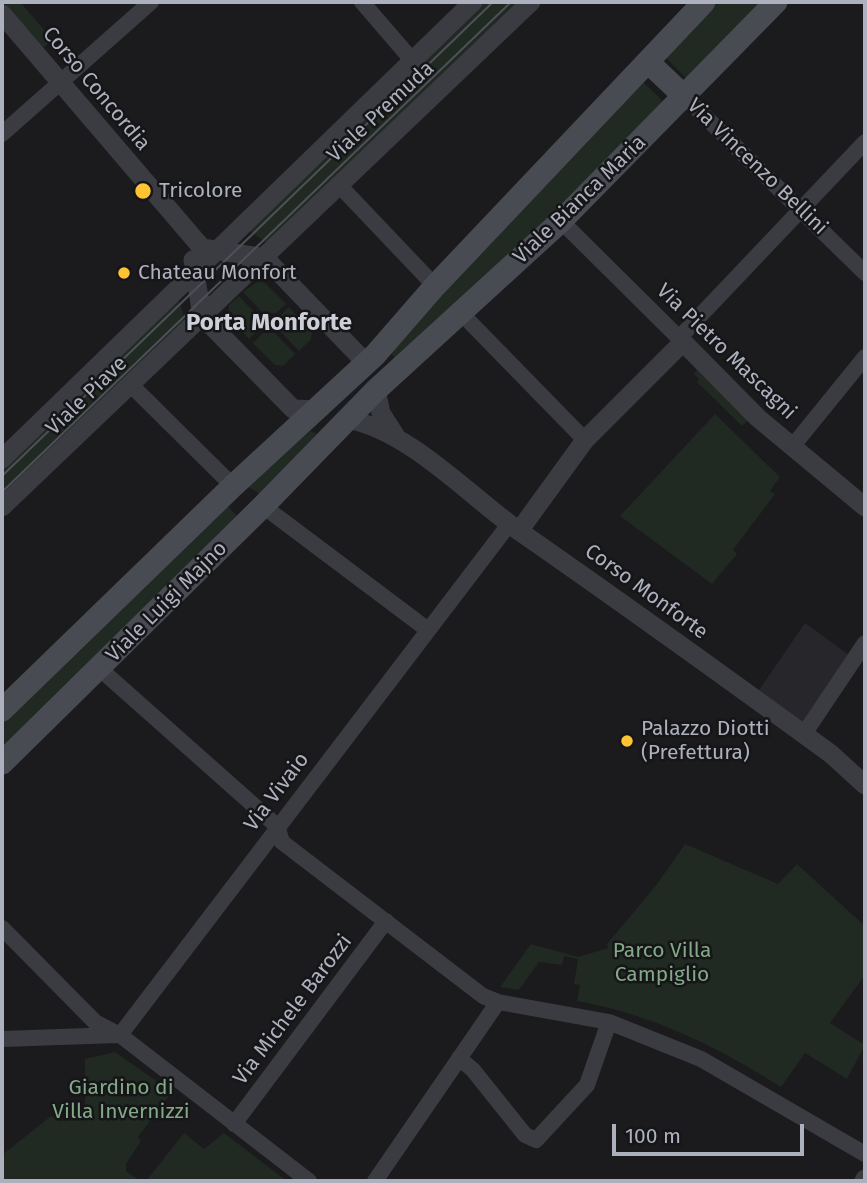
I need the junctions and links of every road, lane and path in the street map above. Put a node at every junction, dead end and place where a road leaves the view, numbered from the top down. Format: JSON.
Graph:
{"nodes":[{"id":1,"x":151,"y":2,"type":"edge"},
{"id":2,"x":362,"y":2,"type":"edge"},
{"id":3,"x":473,"y":2,"type":"edge"},
{"id":4,"x":531,"y":2,"type":"edge"},
{"id":5,"x":704,"y":2,"type":"edge"},
{"id":6,"x":776,"y":2,"type":"edge"},
{"id":7,"x":2,"y":13,"type":"edge"},
{"id":8,"x":2,"y":29,"type":"edge"},
{"id":9,"x":412,"y":60,"type":"junction"},
{"id":10,"x":648,"y":62,"type":"junction"},
{"id":11,"x":58,"y":85,"type":"junction"},
{"id":12,"x":685,"y":97,"type":"junction"},
{"id":13,"x":2,"y":134,"type":"edge"},
{"id":14,"x":865,"y":142,"type":"edge"},
{"id":15,"x":338,"y":184,"type":"junction"},
{"id":16,"x":800,"y":209,"type":"junction"},
{"id":17,"x":561,"y":221,"type":"junction"},
{"id":18,"x":215,"y":250,"type":"junction"},
{"id":19,"x":265,"y":258,"type":"junction"},
{"id":20,"x":195,"y":270,"type":"junction"},
{"id":21,"x":865,"y":273,"type":"edge"},
{"id":22,"x":435,"y":286,"type":"junction"},
{"id":23,"x":462,"y":314,"type":"junction"},
{"id":24,"x":202,"y":316,"type":"junction"},
{"id":25,"x":681,"y":340,"type":"junction"},
{"id":26,"x":865,"y":357,"type":"edge"},
{"id":27,"x":366,"y":363,"type":"junction"},
{"id":28,"x":131,"y":385,"type":"junction"},
{"id":29,"x":376,"y":390,"type":"junction"},
{"id":30,"x":318,"y":410,"type":"junction"},
{"id":31,"x":347,"y":419,"type":"junction"},
{"id":32,"x":397,"y":439,"type":"junction"},
{"id":33,"x":585,"y":440,"type":"junction"},
{"id":34,"x":792,"y":447,"type":"junction"},
{"id":35,"x":4,"y":453,"type":"edge"},
{"id":36,"x":233,"y":486,"type":"junction"},
{"id":37,"x":263,"y":506,"type":"junction"},
{"id":38,"x":865,"y":507,"type":"edge"},
{"id":39,"x":2,"y":508,"type":"edge"},
{"id":40,"x":514,"y":527,"type":"junction"},
{"id":41,"x":428,"y":630,"type":"junction"},
{"id":42,"x":865,"y":643,"type":"edge"},
{"id":43,"x":99,"y":668,"type":"junction"},
{"id":44,"x":2,"y":710,"type":"edge"},
{"id":45,"x":804,"y":734,"type":"junction"},
{"id":46,"x":2,"y":763,"type":"edge"},
{"id":47,"x":865,"y":785,"type":"edge"},
{"id":48,"x":277,"y":826,"type":"junction"},
{"id":49,"x":386,"y":921,"type":"junction"},
{"id":50,"x":2,"y":928,"type":"edge"},
{"id":51,"x":498,"y":1002,"type":"junction"},
{"id":52,"x":610,"y":1022,"type":"junction"},
{"id":53,"x":120,"y":1035,"type":"junction"},
{"id":54,"x":2,"y":1039,"type":"edge"},
{"id":55,"x":459,"y":1058,"type":"junction"},
{"id":56,"x":234,"y":1125,"type":"junction"},
{"id":57,"x":865,"y":1154,"type":"edge"},
{"id":58,"x":309,"y":1181,"type":"edge"},
{"id":59,"x":374,"y":1181,"type":"edge"}],
"edges":[{"from":1,"to":11,"type":"street"},
{"from":2,"to":9,"type":"street"},
{"from":3,"to":9,"type":"street","name":"Viale Premuda"},
{"from":4,"to":15,"type":"street","name":"Viale Premuda"},
{"from":5,"to":10,"type":"main road","name":"Viale Bianca Maria"},
{"from":6,"to":12,"type":"main road","name":"Viale Bianca Maria"},
{"from":7,"to":11,"type":"street","name":"Corso Concordia"},
{"from":8,"to":11,"type":"street","name":"Corso Concordia"},
{"from":9,"to":18,"type":"street","name":"Viale Premuda"},
{"from":10,"to":12,"type":"main road","name":"Via Vincenzo Bellini"},
{"from":10,"to":22,"type":"main road","name":"Viale Bianca Maria"},
{"from":11,"to":13,"type":"street"},
{"from":11,"to":18,"type":"street","name":"Corso Concordia"},
{"from":11,"to":20,"type":"street","name":"Corso Concordia"},
{"from":12,"to":16,"type":"street","name":"Via Vincenzo Bellini"},
{"from":12,"to":17,"type":"main road","name":"Viale Bianca Maria"},
{"from":14,"to":16,"type":"street"},
{"from":15,"to":19,"type":"street","name":"Viale Premuda"},
{"from":15,"to":22,"type":"street"},
{"from":16,"to":21,"type":"street","name":"Via Vincenzo Bellini"},
{"from":16,"to":25,"type":"street"},
{"from":17,"to":23,"type":"main road","name":"Viale Bianca Maria"},
{"from":17,"to":25,"type":"street","name":"Via Pietro Mascagni"},
{"from":18,"to":19,"type":"street"},
{"from":18,"to":20,"type":"street","name":"Viale Piave"},
{"from":19,"to":24,"type":"street","name":"Viale Premuda"},
{"from":19,"to":27,"type":"street"},
{"from":20,"to":24,"type":"street","name":"Corso Concordia"},
{"from":20,"to":35,"type":"street","name":"Viale Piave"},
{"from":22,"to":27,"type":"main road","name":"Viale Bianca Maria"},
{"from":23,"to":29,"type":"main road","name":"Viale Bianca Maria"},
{"from":23,"to":33,"type":"street"},
{"from":24,"to":28,"type":"street","name":"Viale Piave"},
{"from":24,"to":30,"type":"street"},
{"from":25,"to":33,"type":"street"},
{"from":25,"to":34,"type":"street","name":"Via Pietro Mascagni"},
{"from":26,"to":34,"type":"street"},
{"from":27,"to":29,"type":"main road"},
{"from":27,"to":30,"type":"main road","name":"Viale Bianca Maria"},
{"from":28,"to":36,"type":"street"},
{"from":28,"to":39,"type":"street","name":"Viale Piave"},
{"from":29,"to":31,"type":"main road","name":"Viale Bianca Maria"},
{"from":29,"to":32,"type":"street","name":"Corso Monforte"},
{"from":30,"to":31,"type":"main road"},
{"from":30,"to":36,"type":"main road","name":"Viale Luigi Majno"},
{"from":31,"to":32,"type":"street","name":"Corso Monforte"},
{"from":31,"to":37,"type":"main road","name":"Viale Luigi Majno"},
{"from":32,"to":40,"type":"street","name":"Corso Monforte"},
{"from":33,"to":40,"type":"street"},
{"from":34,"to":38,"type":"street","name":"Via Pietro Mascagni"},
{"from":36,"to":37,"type":"main road"},
{"from":36,"to":44,"type":"main road","name":"Viale Luigi Majno"},
{"from":37,"to":41,"type":"street"},
{"from":37,"to":43,"type":"main road","name":"Viale Luigi Majno"},
{"from":40,"to":41,"type":"street","name":"Via Vivaio"},
{"from":40,"to":45,"type":"street","name":"Corso Monforte"},
{"from":41,"to":48,"type":"street","name":"Via Vivaio"},
{"from":42,"to":45,"type":"street"},
{"from":43,"to":46,"type":"main road","name":"Viale Luigi Majno"},
{"from":43,"to":48,"type":"street"},
{"from":45,"to":47,"type":"street","name":"Corso Monforte"},
{"from":48,"to":49,"type":"street"},
{"from":48,"to":53,"type":"street","name":"Via Vivaio"},
{"from":49,"to":51,"type":"street"},
{"from":49,"to":56,"type":"street","name":"Via Michele Barozzi"},
{"from":50,"to":53,"type":"street"},
{"from":51,"to":52,"type":"street"},
{"from":51,"to":55,"type":"street"},
{"from":52,"to":55,"type":"street"},
{"from":52,"to":57,"type":"street"},
{"from":53,"to":54,"type":"street"},
{"from":53,"to":56,"type":"street"},
{"from":55,"to":59,"type":"street"},
{"from":56,"to":58,"type":"street"}]}
